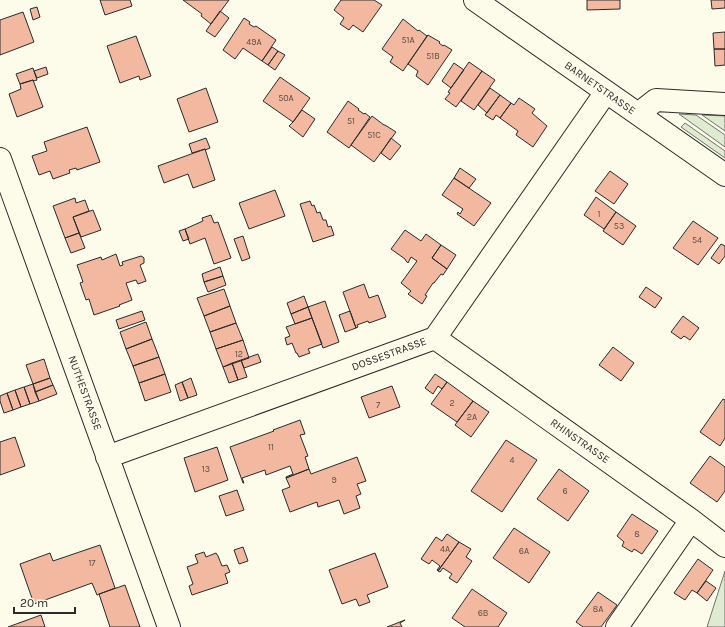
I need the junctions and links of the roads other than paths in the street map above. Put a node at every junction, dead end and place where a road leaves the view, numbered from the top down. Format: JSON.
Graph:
{"nodes":[{"id":1,"x":475,"y":0,"type":"edge"},
{"id":2,"x":606,"y":92,"type":"junction"},
{"id":3,"x":725,"y":104,"type":"edge"},
{"id":4,"x":638,"y":114,"type":"junction"},
{"id":5,"x":0,"y":159,"type":"edge"},
{"id":6,"x":725,"y":175,"type":"edge"},
{"id":7,"x":434,"y":338,"type":"junction"},
{"id":8,"x":108,"y":456,"type":"junction"},
{"id":9,"x":691,"y":520,"type":"junction"},
{"id":10,"x":725,"y":546,"type":"edge"},
{"id":11,"x":169,"y":627,"type":"edge"},
{"id":12,"x":617,"y":627,"type":"edge"}],
"edges":[{"from":1,"to":2,"type":"street","name":"BARNETSTRASSE"},
{"from":2,"to":4,"type":"street","name":"BARNETSTRASSE"},
{"from":2,"to":7,"type":"street","name":"DOSSESTRASSE"},
{"from":3,"to":4,"type":"street"},
{"from":4,"to":6,"type":"street","name":"BARNETSTRASSE"},
{"from":5,"to":8,"type":"street","name":"NUTHESTRASSE"},
{"from":7,"to":8,"type":"street","name":"DOSSESTRASSE"},
{"from":7,"to":9,"type":"street","name":"RHINSTRASSE"},
{"from":8,"to":11,"type":"street","name":"NUTHESTRASSE"},
{"from":9,"to":10,"type":"street","name":"RHINSTRASSE"},
{"from":9,"to":12,"type":"street"}]}
